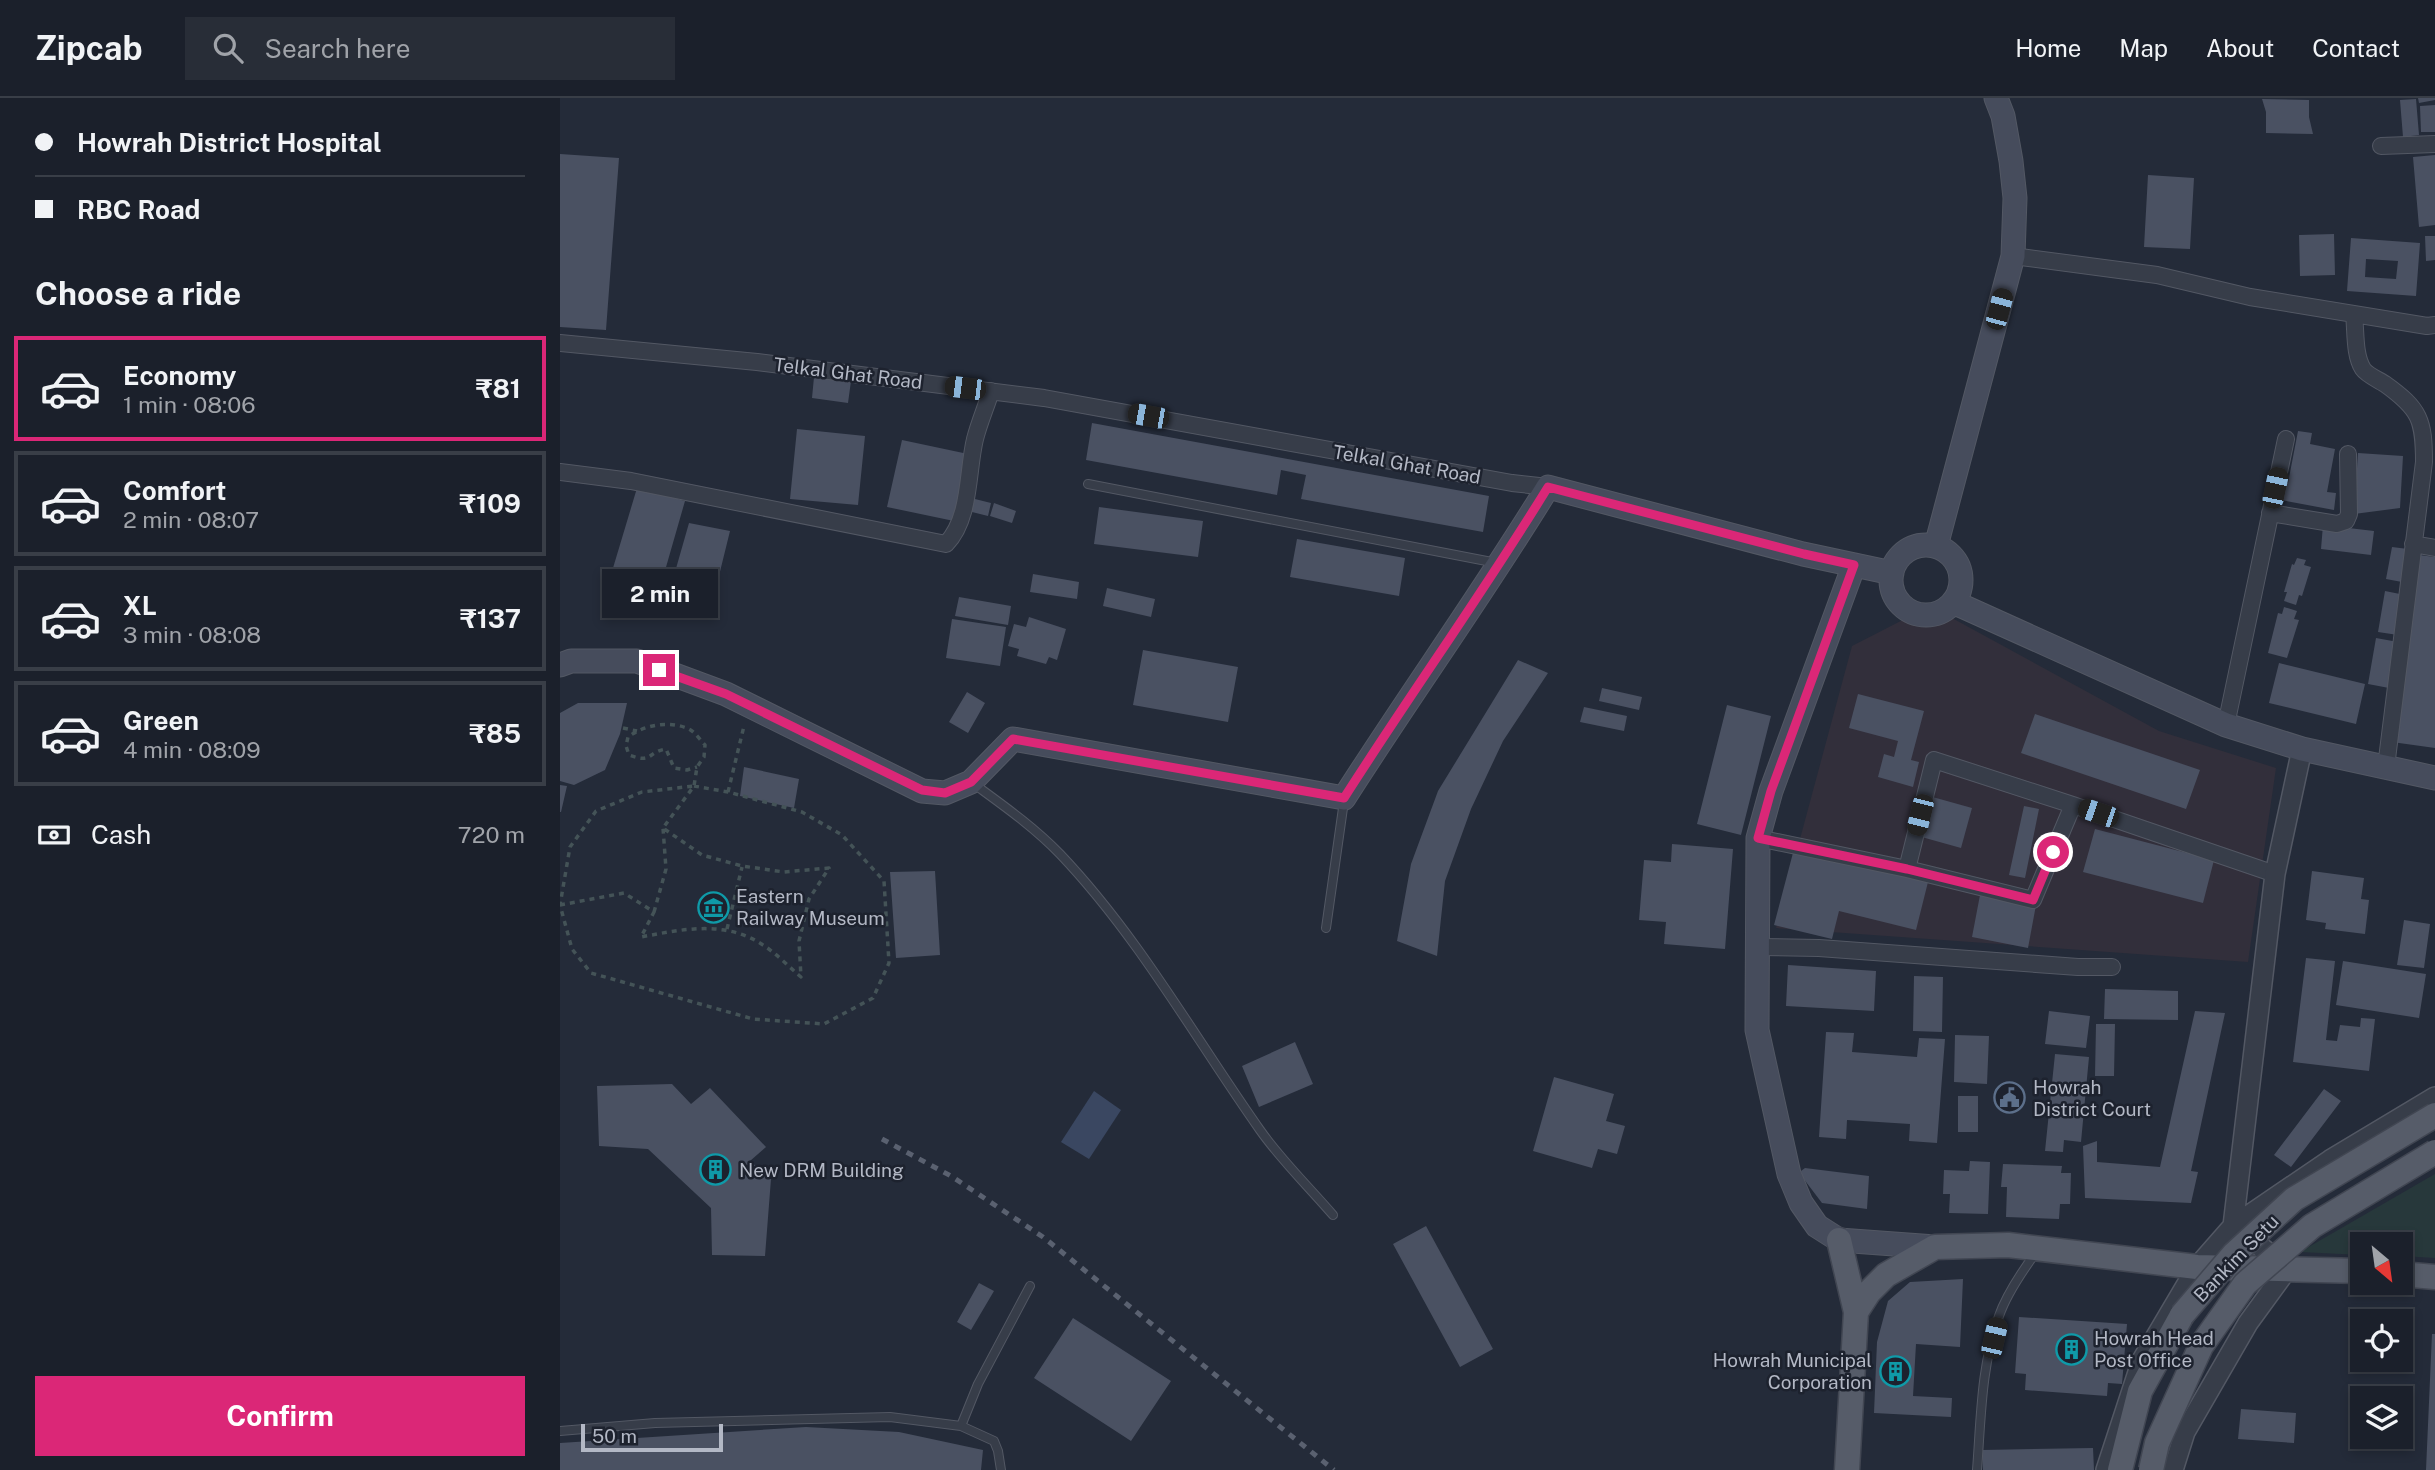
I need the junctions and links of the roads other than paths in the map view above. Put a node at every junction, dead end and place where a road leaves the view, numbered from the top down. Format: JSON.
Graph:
{"nodes":[{"id":1,"x":1996,"y":98,"type":"edge"},
{"id":2,"x":2435,"y":144,"type":"edge"},
{"id":3,"x":2381,"y":146,"type":"dead end"},
{"id":4,"x":2013,"y":256,"type":"junction"},
{"id":5,"x":2354,"y":315,"type":"junction"},
{"id":6,"x":2435,"y":325,"type":"edge"},
{"id":7,"x":560,"y":343,"type":"edge"},
{"id":8,"x":991,"y":391,"type":"junction"},
{"id":9,"x":2286,"y":439,"type":"dead end"},
{"id":10,"x":2348,"y":454,"type":"dead end"},
{"id":11,"x":560,"y":472,"type":"edge"},
{"id":12,"x":1088,"y":484,"type":"dead end"},
{"id":13,"x":1548,"y":487,"type":"junction"},
{"id":14,"x":2270,"y":513,"type":"junction"},
{"id":15,"x":2413,"y":544,"type":"junction"},
{"id":16,"x":1936,"y":546,"type":"junction"},
{"id":17,"x":2435,"y":548,"type":"edge"},
{"id":18,"x":1500,"y":564,"type":"junction"},
{"id":19,"x":1854,"y":565,"type":"junction"},
{"id":20,"x":1892,"y":573,"type":"junction"},
{"id":21,"x":1953,"y":602,"type":"junction"},
{"id":22,"x":560,"y":664,"type":"edge"},
{"id":23,"x":2226,"y":724,"type":"junction"},
{"id":24,"x":2302,"y":749,"type":"junction"},
{"id":25,"x":2386,"y":767,"type":"junction"},
{"id":26,"x":2435,"y":778,"type":"edge"},
{"id":27,"x":971,"y":782,"type":"junction"},
{"id":28,"x":1344,"y":798,"type":"junction"},
{"id":29,"x":2073,"y":805,"type":"junction"},
{"id":30,"x":1758,"y":838,"type":"junction"},
{"id":31,"x":1907,"y":869,"type":"junction"},
{"id":32,"x":2275,"y":874,"type":"junction"},
{"id":33,"x":1326,"y":928,"type":"dead end"},
{"id":34,"x":1757,"y":947,"type":"junction"},
{"id":35,"x":2112,"y":967,"type":"dead end"},
{"id":36,"x":2435,"y":1097,"type":"edge"},
{"id":37,"x":2435,"y":1115,"type":"edge"},
{"id":38,"x":2435,"y":1152,"type":"edge"},
{"id":39,"x":1333,"y":1215,"type":"dead end"},
{"id":40,"x":2233,"y":1226,"type":"junction"},
{"id":41,"x":1839,"y":1240,"type":"junction"},
{"id":42,"x":1936,"y":1247,"type":"junction"},
{"id":43,"x":2039,"y":1248,"type":"junction"},
{"id":44,"x":2197,"y":1267,"type":"junction"},
{"id":45,"x":2288,"y":1268,"type":"junction"},
{"id":46,"x":2350,"y":1271,"type":"edge"},
{"id":47,"x":2413,"y":1275,"type":"edge"},
{"id":48,"x":2435,"y":1277,"type":"edge"},
{"id":49,"x":1030,"y":1286,"type":"dead end"},
{"id":50,"x":1856,"y":1312,"type":"junction"},
{"id":51,"x":961,"y":1426,"type":"junction"},
{"id":52,"x":560,"y":1431,"type":"edge"},
{"id":53,"x":1001,"y":1470,"type":"edge"},
{"id":54,"x":1847,"y":1470,"type":"edge"},
{"id":55,"x":1977,"y":1470,"type":"edge"},
{"id":56,"x":2106,"y":1470,"type":"edge"},
{"id":57,"x":2120,"y":1470,"type":"edge"},
{"id":58,"x":2151,"y":1470,"type":"edge"},
{"id":59,"x":2173,"y":1470,"type":"edge"}],
"edges":[{"from":1,"to":4,"type":"main road"},
{"from":2,"to":3,"type":"street"},
{"from":4,"to":5,"type":"street"},
{"from":4,"to":16,"type":"main road"},
{"from":5,"to":6,"type":"street"},
{"from":5,"to":15,"type":"street"},
{"from":7,"to":8,"type":"street","name":"Telkal Ghat Road"},
{"from":8,"to":11,"type":"street"},
{"from":8,"to":13,"type":"street","name":"Telkal Ghat Road"},
{"from":9,"to":14,"type":"street"},
{"from":10,"to":14,"type":"street"},
{"from":12,"to":18,"type":"lane"},
{"from":13,"to":18,"type":"main road"},
{"from":13,"to":19,"type":"main road"},
{"from":14,"to":23,"type":"street"},
{"from":15,"to":17,"type":"street"},
{"from":15,"to":25,"type":"street"},
{"from":16,"to":20,"type":"main road"},
{"from":16,"to":21,"type":"main road"},
{"from":18,"to":28,"type":"main road"},
{"from":19,"to":20,"type":"main road"},
{"from":19,"to":30,"type":"main road"},
{"from":20,"to":21,"type":"main road"},
{"from":21,"to":23,"type":"main road"},
{"from":22,"to":27,"type":"main road"},
{"from":23,"to":24,"type":"main road"},
{"from":24,"to":25,"type":"main road"},
{"from":24,"to":32,"type":"street"},
{"from":25,"to":26,"type":"main road"},
{"from":27,"to":28,"type":"main road"},
{"from":27,"to":39,"type":"lane"},
{"from":28,"to":33,"type":"lane"},
{"from":29,"to":31,"type":"street"},
{"from":29,"to":31,"type":"street"},
{"from":29,"to":32,"type":"street"},
{"from":30,"to":31,"type":"street"},
{"from":30,"to":34,"type":"main road"},
{"from":32,"to":40,"type":"street"},
{"from":34,"to":35,"type":"street"},
{"from":34,"to":41,"type":"main road"},
{"from":36,"to":40,"type":"street"},
{"from":37,"to":57,"type":"main road","name":"Bankim Setu","bridge":true},
{"from":38,"to":58,"type":"main road","name":"Bankim Setu","bridge":true},
{"from":40,"to":44,"type":"street"},
{"from":40,"to":45,"type":"street"},
{"from":41,"to":42,"type":"main road"},
{"from":41,"to":50,"type":"main road"},
{"from":42,"to":43,"type":"main road"},
{"from":42,"to":50,"type":"main road"},
{"from":43,"to":44,"type":"main road"},
{"from":43,"to":55,"type":"lane"},
{"from":44,"to":45,"type":"main road"},
{"from":44,"to":56,"type":"street"},
{"from":45,"to":46,"type":"main road"},
{"from":45,"to":59,"type":"street"},
{"from":47,"to":48,"type":"main road"},
{"from":49,"to":51,"type":"lane"},
{"from":50,"to":54,"type":"main road"},
{"from":51,"to":52,"type":"lane"},
{"from":51,"to":53,"type":"lane"}]}
